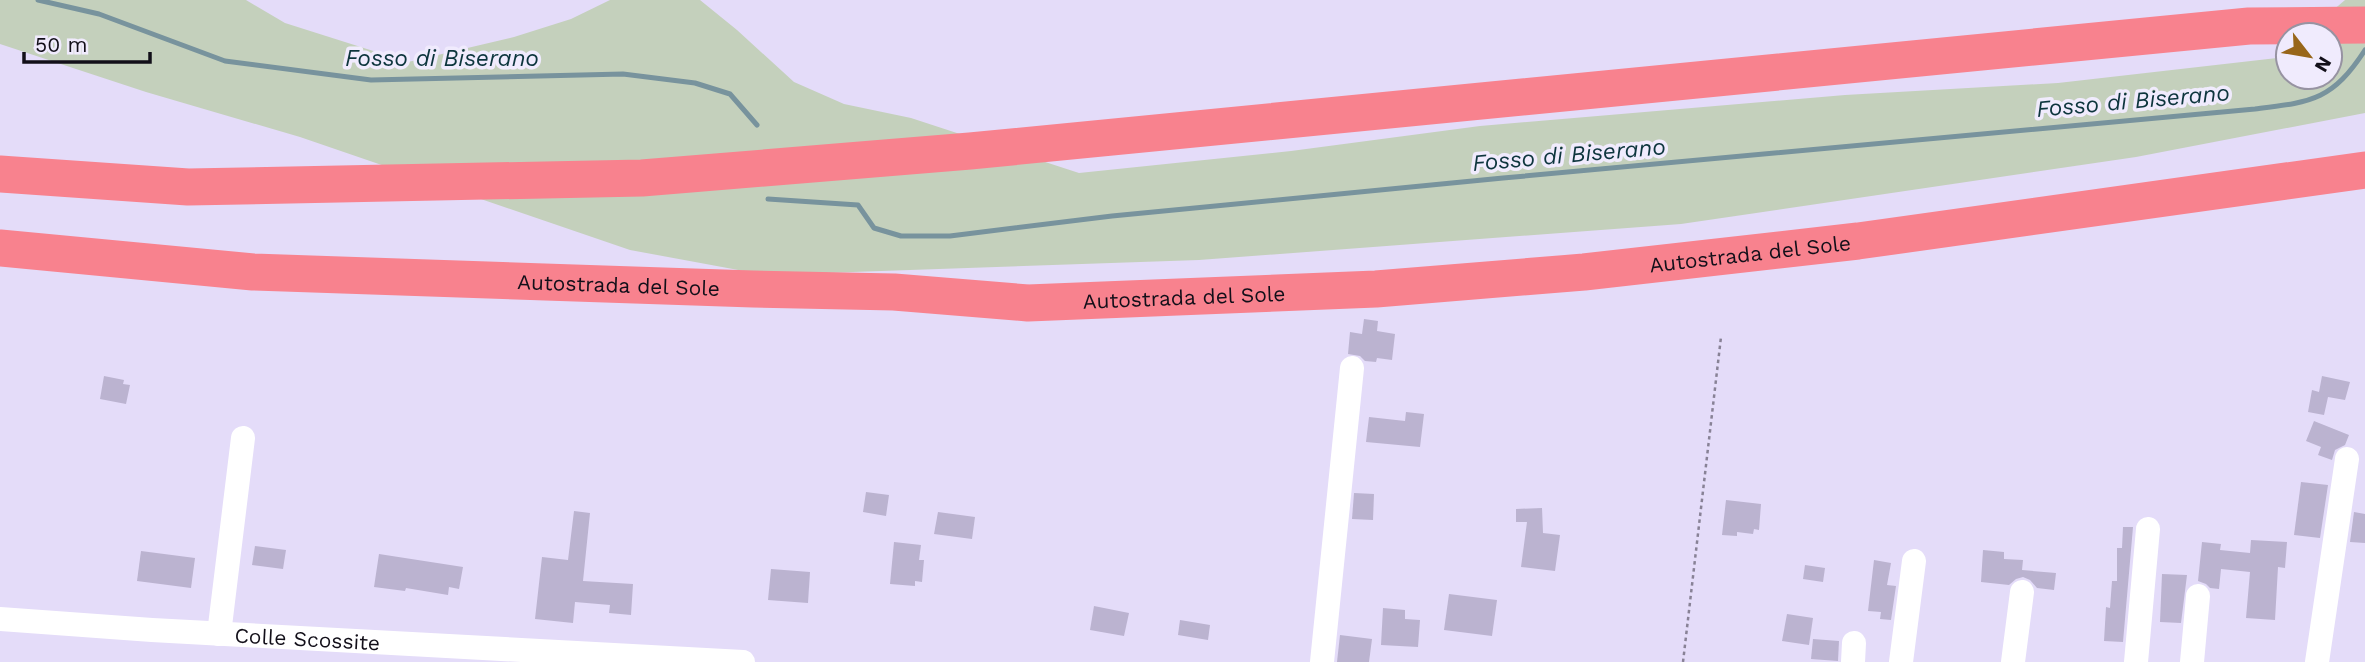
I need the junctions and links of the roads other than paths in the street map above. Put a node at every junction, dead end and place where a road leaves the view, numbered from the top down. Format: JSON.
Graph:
{"nodes":[{"id":1,"x":2352,"y":25,"type":"edge"},
{"id":2,"x":2365,"y":170,"type":"edge"},
{"id":3,"x":0,"y":174,"type":"edge"},
{"id":4,"x":0,"y":248,"type":"edge"},
{"id":5,"x":1352,"y":368,"type":"dead end"},
{"id":6,"x":243,"y":438,"type":"dead end"},
{"id":7,"x":2347,"y":459,"type":"dead end"},
{"id":8,"x":2148,"y":529,"type":"dead end"},
{"id":9,"x":1914,"y":561,"type":"dead end"},
{"id":10,"x":2022,"y":592,"type":"dead end"},
{"id":11,"x":2198,"y":596,"type":"dead end"},
{"id":12,"x":0,"y":619,"type":"edge"},
{"id":13,"x":219,"y":634,"type":"junction"},
{"id":14,"x":743,"y":662,"type":"edge"},
{"id":15,"x":1322,"y":662,"type":"edge"},
{"id":16,"x":1901,"y":662,"type":"edge"},
{"id":17,"x":2013,"y":662,"type":"edge"},
{"id":18,"x":2136,"y":662,"type":"edge"},
{"id":19,"x":2193,"y":662,"type":"edge"},
{"id":20,"x":2318,"y":662,"type":"edge"}],
"edges":[{"from":1,"to":3,"type":"highway"},
{"from":2,"to":4,"type":"highway","name":"Autostrada del Sole"},
{"from":5,"to":15,"type":"street"},
{"from":6,"to":13,"type":"street"},
{"from":7,"to":20,"type":"street"},
{"from":8,"to":18,"type":"street"},
{"from":9,"to":16,"type":"street"},
{"from":10,"to":17,"type":"street"},
{"from":11,"to":19,"type":"street"},
{"from":12,"to":13,"type":"street","name":"Colle Scossite"},
{"from":13,"to":14,"type":"street","name":"Colle Scossite"}]}
